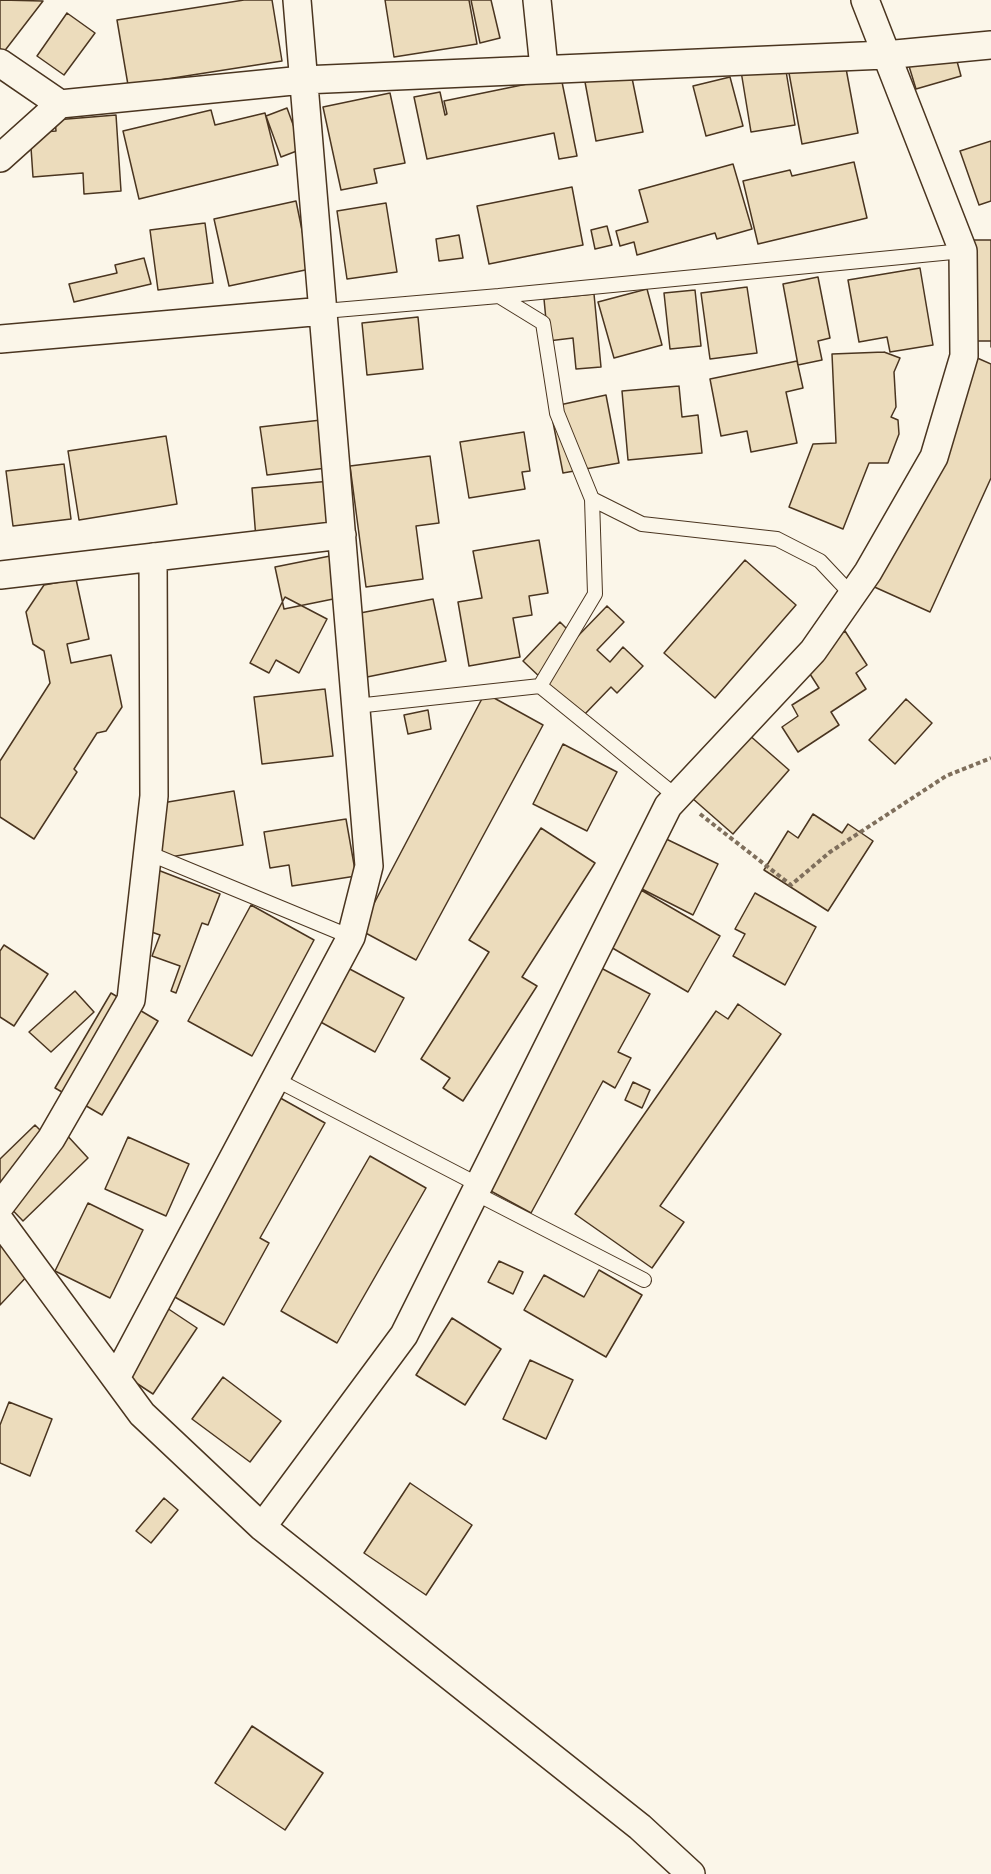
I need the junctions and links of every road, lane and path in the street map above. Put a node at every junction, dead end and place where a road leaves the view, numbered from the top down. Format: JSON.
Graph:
{"nodes":[{"id":1,"x":297,"y":0,"type":"edge"},
{"id":2,"x":537,"y":0,"type":"edge"},
{"id":3,"x":865,"y":0,"type":"edge"},
{"id":4,"x":991,"y":45,"type":"edge"},
{"id":5,"x":885,"y":55,"type":"junction"},
{"id":6,"x":0,"y":63,"type":"edge"},
{"id":7,"x":544,"y":68,"type":"junction"},
{"id":8,"x":303,"y":80,"type":"junction"},
{"id":9,"x":60,"y":104,"type":"junction"},
{"id":10,"x":0,"y":158,"type":"edge"},
{"id":11,"x":963,"y":251,"type":"junction"},
{"id":12,"x":499,"y":296,"type":"junction"},
{"id":13,"x":324,"y":311,"type":"junction"},
{"id":14,"x":0,"y":339,"type":"edge"},
{"id":15,"x":592,"y":499,"type":"junction"},
{"id":16,"x":342,"y":535,"type":"junction"},
{"id":17,"x":153,"y":557,"type":"junction"},
{"id":18,"x":0,"y":575,"type":"edge"},
{"id":19,"x":852,"y":595,"type":"junction"},
{"id":20,"x":540,"y":686,"type":"junction"},
{"id":21,"x":356,"y":706,"type":"junction"},
{"id":22,"x":991,"y":758,"type":"edge"},
{"id":23,"x":677,"y":797,"type":"junction"},
{"id":24,"x":148,"y":853,"type":"junction"},
{"id":25,"x":351,"y":937,"type":"junction"},
{"id":26,"x":275,"y":1079,"type":"junction"},
{"id":27,"x":477,"y":1189,"type":"junction"},
{"id":28,"x":0,"y":1206,"type":"edge"},
{"id":29,"x":0,"y":1221,"type":"edge"},
{"id":30,"x":644,"y":1280,"type":"dead end"},
{"id":31,"x":116,"y":1378,"type":"junction"},
{"id":32,"x":262,"y":1527,"type":"junction"},
{"id":33,"x":691,"y":1874,"type":"edge"}],
"edges":[{"from":1,"to":8,"type":"street"},
{"from":2,"to":7,"type":"street"},
{"from":3,"to":5,"type":"street"},
{"from":4,"to":5,"type":"street"},
{"from":5,"to":7,"type":"street"},
{"from":5,"to":11,"type":"street"},
{"from":6,"to":9,"type":"street"},
{"from":7,"to":8,"type":"street"},
{"from":8,"to":9,"type":"street"},
{"from":8,"to":13,"type":"street"},
{"from":9,"to":10,"type":"street"},
{"from":11,"to":12,"type":"lane"},
{"from":11,"to":19,"type":"street"},
{"from":12,"to":13,"type":"lane"},
{"from":12,"to":15,"type":"lane"},
{"from":13,"to":14,"type":"street"},
{"from":13,"to":16,"type":"street"},
{"from":15,"to":19,"type":"lane"},
{"from":15,"to":20,"type":"lane"},
{"from":16,"to":17,"type":"street"},
{"from":16,"to":21,"type":"street"},
{"from":17,"to":18,"type":"street"},
{"from":17,"to":24,"type":"street"},
{"from":19,"to":23,"type":"street"},
{"from":20,"to":21,"type":"lane"},
{"from":20,"to":23,"type":"lane"},
{"from":21,"to":25,"type":"street"},
{"from":22,"to":23,"type":"path"},
{"from":23,"to":27,"type":"street"},
{"from":24,"to":25,"type":"lane"},
{"from":24,"to":28,"type":"street"},
{"from":25,"to":26,"type":"street"},
{"from":26,"to":27,"type":"lane"},
{"from":26,"to":31,"type":"street"},
{"from":27,"to":30,"type":"lane"},
{"from":27,"to":32,"type":"street"},
{"from":29,"to":31,"type":"street"},
{"from":31,"to":32,"type":"street"},
{"from":32,"to":33,"type":"street"}]}
